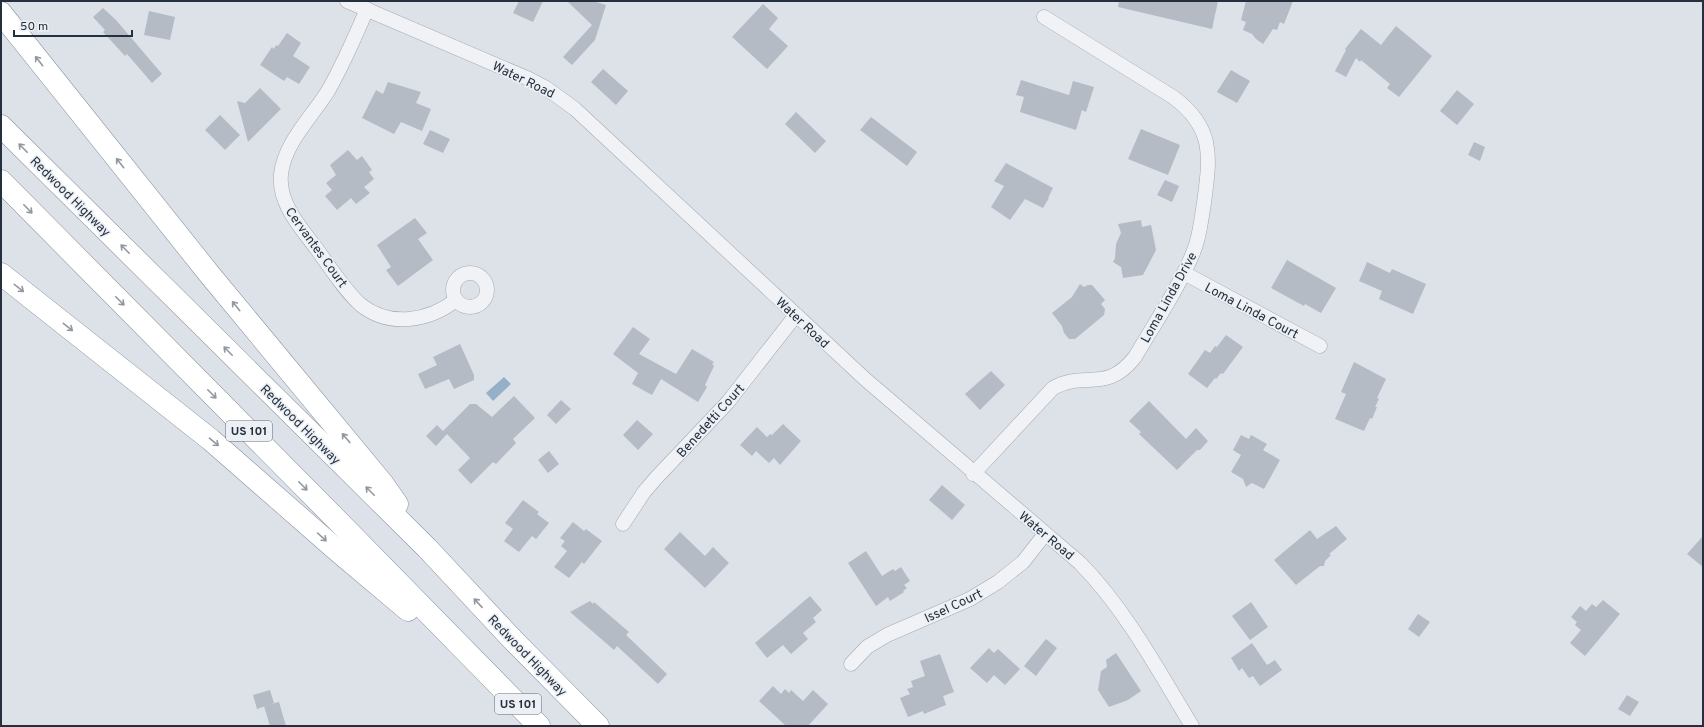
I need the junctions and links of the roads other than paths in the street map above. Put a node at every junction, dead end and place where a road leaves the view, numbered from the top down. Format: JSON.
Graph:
{"nodes":[{"id":1,"x":347,"y":1,"type":"edge"},
{"id":2,"x":366,"y":9,"type":"junction"},
{"id":3,"x":1,"y":13,"type":"edge"},
{"id":4,"x":1044,"y":17,"type":"dead end"},
{"id":5,"x":1,"y":126,"type":"edge"},
{"id":6,"x":1,"y":182,"type":"edge"},
{"id":7,"x":1184,"y":273,"type":"junction"},
{"id":8,"x":1,"y":274,"type":"edge"},
{"id":9,"x":456,"y":300,"type":"dead end"},
{"id":10,"x":796,"y":315,"type":"junction"},
{"id":11,"x":1320,"y":346,"type":"dead end"},
{"id":12,"x":974,"y":474,"type":"junction"},
{"id":13,"x":623,"y":524,"type":"dead end"},
{"id":14,"x":1045,"y":534,"type":"junction"},
{"id":15,"x":427,"y":548,"type":"junction"},
{"id":16,"x":851,"y":664,"type":"dead end"},
{"id":17,"x":496,"y":681,"type":"junction"},
{"id":18,"x":539,"y":726,"type":"edge"},
{"id":19,"x":598,"y":726,"type":"edge"},
{"id":20,"x":1192,"y":726,"type":"edge"}],
"edges":[{"from":1,"to":2,"type":"street","name":"Water Road"},
{"from":2,"to":9,"type":"street","name":"Cervantes Court"},
{"from":2,"to":10,"type":"street","name":"Water Road"},
{"from":15,"to":3,"type":"highway","one_way":true},
{"from":4,"to":7,"type":"street","name":"Loma Linda Drive"},
{"from":15,"to":5,"type":"highway","name":"Redwood Highway","number":"US 101","one_way":true},
{"from":6,"to":17,"type":"highway","number":"US 101","one_way":true},
{"from":7,"to":11,"type":"street","name":"Loma Linda Court"},
{"from":7,"to":12,"type":"street","name":"Loma Linda Drive"},
{"from":8,"to":17,"type":"highway","one_way":true},
{"from":10,"to":12,"type":"street","name":"Water Road"},
{"from":10,"to":13,"type":"street","name":"Benedetti Court"},
{"from":12,"to":14,"type":"street","name":"Water Road"},
{"from":14,"to":16,"type":"street","name":"Issel Court"},
{"from":14,"to":20,"type":"street","name":"Water Road"},
{"from":19,"to":15,"type":"highway","name":"Redwood Highway","number":"US 101","one_way":true},
{"from":17,"to":18,"type":"highway","number":"US 101"}]}
